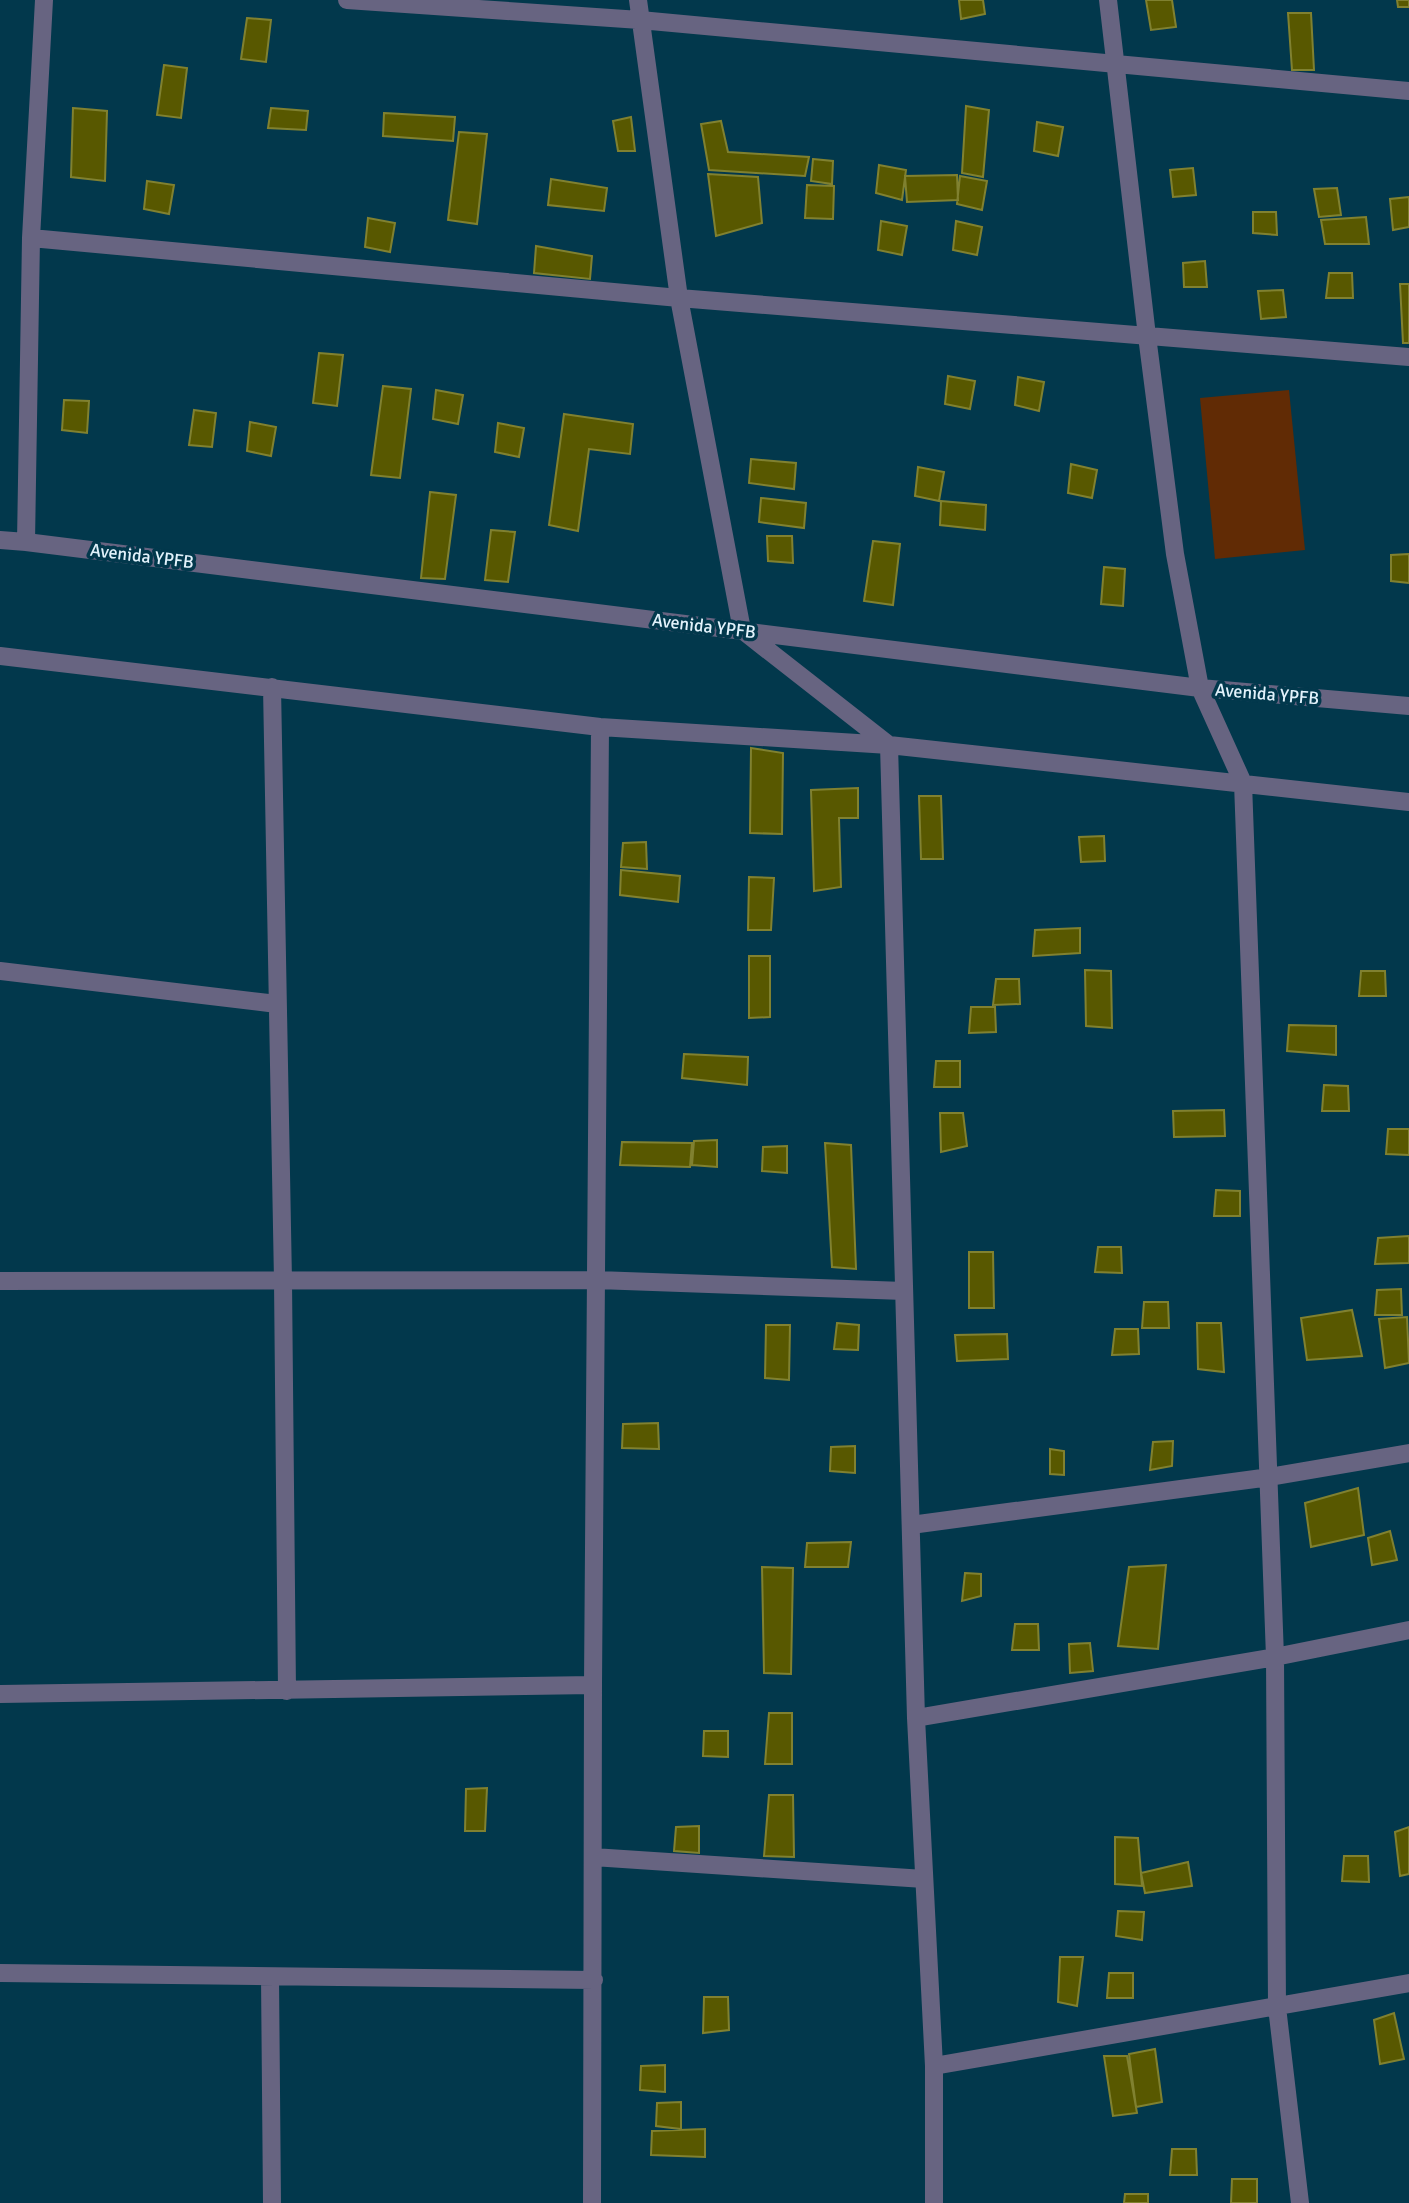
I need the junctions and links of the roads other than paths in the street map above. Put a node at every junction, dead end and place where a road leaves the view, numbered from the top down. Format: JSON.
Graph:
{"nodes":[{"id":1,"x":44,"y":0,"type":"edge"},
{"id":2,"x":346,"y":0,"type":"edge"},
{"id":3,"x":638,"y":0,"type":"edge"},
{"id":4,"x":1108,"y":0,"type":"edge"},
{"id":5,"x":640,"y":20,"type":"junction"},
{"id":6,"x":1114,"y":65,"type":"junction"},
{"id":7,"x":1409,"y":91,"type":"edge"},
{"id":8,"x":31,"y":238,"type":"junction"},
{"id":9,"x":679,"y":298,"type":"junction"},
{"id":10,"x":1147,"y":335,"type":"junction"},
{"id":11,"x":1409,"y":356,"type":"edge"},
{"id":12,"x":0,"y":540,"type":"edge"},
{"id":13,"x":26,"y":542,"type":"junction"},
{"id":14,"x":742,"y":630,"type":"junction"},
{"id":15,"x":0,"y":656,"type":"edge"},
{"id":16,"x":272,"y":687,"type":"junction"},
{"id":17,"x":1200,"y":688,"type":"junction"},
{"id":18,"x":1409,"y":706,"type":"edge"},
{"id":19,"x":600,"y":727,"type":"junction"},
{"id":20,"x":889,"y":745,"type":"junction"},
{"id":21,"x":1243,"y":783,"type":"junction"},
{"id":22,"x":1409,"y":802,"type":"edge"},
{"id":23,"x":0,"y":971,"type":"edge"},
{"id":24,"x":277,"y":1004,"type":"junction"},
{"id":25,"x":597,"y":1280,"type":"junction"},
{"id":26,"x":0,"y":1281,"type":"edge"},
{"id":27,"x":283,"y":1281,"type":"junction"},
{"id":28,"x":904,"y":1291,"type":"junction"},
{"id":29,"x":1409,"y":1453,"type":"edge"},
{"id":30,"x":1270,"y":1477,"type":"junction"},
{"id":31,"x":911,"y":1525,"type":"junction"},
{"id":32,"x":1409,"y":1630,"type":"edge"},
{"id":33,"x":1275,"y":1657,"type":"junction"},
{"id":34,"x":593,"y":1685,"type":"junction"},
{"id":35,"x":287,"y":1691,"type":"junction"},
{"id":36,"x":0,"y":1694,"type":"edge"},
{"id":37,"x":916,"y":1718,"type":"junction"},
{"id":38,"x":593,"y":1857,"type":"junction"},
{"id":39,"x":924,"y":1879,"type":"junction"},
{"id":40,"x":0,"y":1973,"type":"edge"},
{"id":41,"x":270,"y":1976,"type":"junction"},
{"id":42,"x":594,"y":1980,"type":"junction"},
{"id":43,"x":1409,"y":1983,"type":"edge"},
{"id":44,"x":1277,"y":2007,"type":"junction"},
{"id":45,"x":934,"y":2066,"type":"junction"},
{"id":46,"x":272,"y":2203,"type":"edge"},
{"id":47,"x":593,"y":2203,"type":"edge"},
{"id":48,"x":934,"y":2203,"type":"edge"},
{"id":49,"x":1300,"y":2203,"type":"edge"}],
"edges":[{"from":1,"to":8,"type":"street"},
{"from":2,"to":5,"type":"street"},
{"from":3,"to":5,"type":"street"},
{"from":4,"to":6,"type":"street"},
{"from":5,"to":6,"type":"street"},
{"from":5,"to":9,"type":"street"},
{"from":6,"to":7,"type":"street"},
{"from":6,"to":10,"type":"street"},
{"from":8,"to":9,"type":"street"},
{"from":8,"to":13,"type":"street"},
{"from":9,"to":10,"type":"street"},
{"from":9,"to":14,"type":"street"},
{"from":10,"to":11,"type":"street"},
{"from":10,"to":17,"type":"street"},
{"from":12,"to":13,"type":"street","name":"Avenida YPFB"},
{"from":13,"to":14,"type":"street","name":"Avenida YPFB"},
{"from":14,"to":17,"type":"street","name":"Avenida YPFB"},
{"from":14,"to":20,"type":"street"},
{"from":15,"to":16,"type":"street"},
{"from":16,"to":19,"type":"street"},
{"from":16,"to":24,"type":"street"},
{"from":17,"to":18,"type":"street","name":"Avenida YPFB"},
{"from":17,"to":21,"type":"street"},
{"from":19,"to":20,"type":"street"},
{"from":19,"to":25,"type":"street"},
{"from":20,"to":21,"type":"street"},
{"from":20,"to":28,"type":"street"},
{"from":21,"to":22,"type":"street"},
{"from":21,"to":30,"type":"street"},
{"from":23,"to":24,"type":"street"},
{"from":24,"to":27,"type":"street"},
{"from":25,"to":27,"type":"street"},
{"from":25,"to":28,"type":"street"},
{"from":25,"to":34,"type":"street"},
{"from":26,"to":27,"type":"street"},
{"from":27,"to":35,"type":"street"},
{"from":28,"to":31,"type":"street"},
{"from":29,"to":30,"type":"street"},
{"from":30,"to":31,"type":"street"},
{"from":30,"to":33,"type":"street"},
{"from":31,"to":37,"type":"street"},
{"from":32,"to":33,"type":"street"},
{"from":33,"to":37,"type":"street"},
{"from":33,"to":44,"type":"street"},
{"from":34,"to":35,"type":"street"},
{"from":34,"to":38,"type":"street"},
{"from":35,"to":36,"type":"street"},
{"from":37,"to":39,"type":"street"},
{"from":38,"to":39,"type":"street"},
{"from":38,"to":42,"type":"street"},
{"from":39,"to":45,"type":"street"},
{"from":40,"to":41,"type":"street"},
{"from":41,"to":42,"type":"street"},
{"from":41,"to":46,"type":"street"},
{"from":42,"to":47,"type":"street"},
{"from":43,"to":44,"type":"street"},
{"from":44,"to":45,"type":"street"},
{"from":44,"to":49,"type":"street"},
{"from":45,"to":48,"type":"street"}]}
